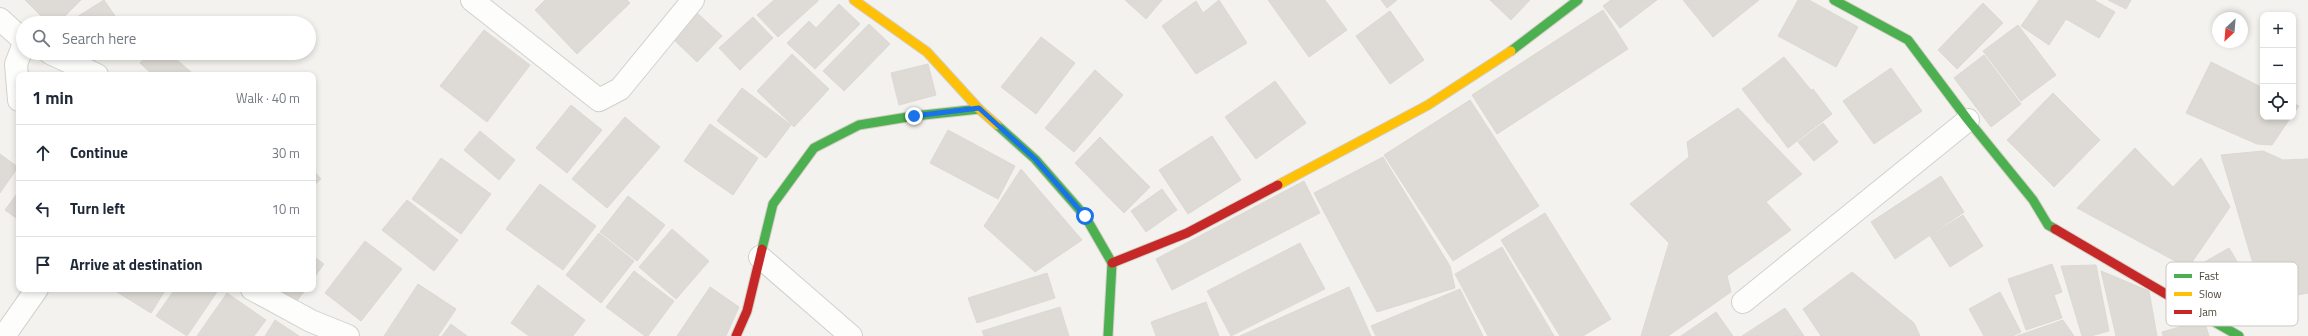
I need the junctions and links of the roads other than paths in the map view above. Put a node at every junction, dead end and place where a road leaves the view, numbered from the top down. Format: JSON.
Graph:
{"nodes":[{"id":1,"x":472,"y":0,"type":"edge"},
{"id":2,"x":693,"y":0,"type":"edge"},
{"id":3,"x":854,"y":0,"type":"edge"},
{"id":4,"x":1578,"y":0,"type":"edge"},
{"id":5,"x":1834,"y":0,"type":"edge"},
{"id":6,"x":0,"y":19,"type":"edge"},
{"id":7,"x":16,"y":34,"type":"edge"},
{"id":8,"x":18,"y":60,"type":"edge"},
{"id":9,"x":65,"y":60,"type":"edge"},
{"id":10,"x":17,"y":72,"type":"edge"},
{"id":11,"x":91,"y":72,"type":"edge"},
{"id":12,"x":979,"y":108,"type":"junction"},
{"id":13,"x":1968,"y":120,"type":"junction"},
{"id":14,"x":760,"y":257,"type":"junction"},
{"id":15,"x":1112,"y":263,"type":"junction"},
{"id":16,"x":35,"y":292,"type":"edge"},
{"id":17,"x":258,"y":292,"type":"edge"},
{"id":18,"x":2166,"y":294,"type":"edge"},
{"id":19,"x":1743,"y":302,"type":"dead end"},
{"id":20,"x":2222,"y":326,"type":"edge"},
{"id":21,"x":4,"y":336,"type":"edge"},
{"id":22,"x":348,"y":336,"type":"edge"},
{"id":23,"x":736,"y":336,"type":"edge"},
{"id":24,"x":851,"y":336,"type":"edge"},
{"id":25,"x":1108,"y":336,"type":"edge"},
{"id":26,"x":2239,"y":336,"type":"edge"}],
"edges":[{"from":1,"to":2,"type":"street"},
{"from":3,"to":12,"type":"street"},
{"from":4,"to":15,"type":"street"},
{"from":5,"to":13,"type":"street"},
{"from":6,"to":7,"type":"street"},
{"from":8,"to":10,"type":"street"},
{"from":9,"to":11,"type":"street"},
{"from":12,"to":14,"type":"street"},
{"from":12,"to":15,"type":"street"},
{"from":13,"to":18,"type":"street"},
{"from":13,"to":19,"type":"street"},
{"from":14,"to":23,"type":"street"},
{"from":14,"to":24,"type":"street"},
{"from":15,"to":25,"type":"street"},
{"from":16,"to":21,"type":"street"},
{"from":17,"to":22,"type":"street"},
{"from":20,"to":26,"type":"street"}]}
